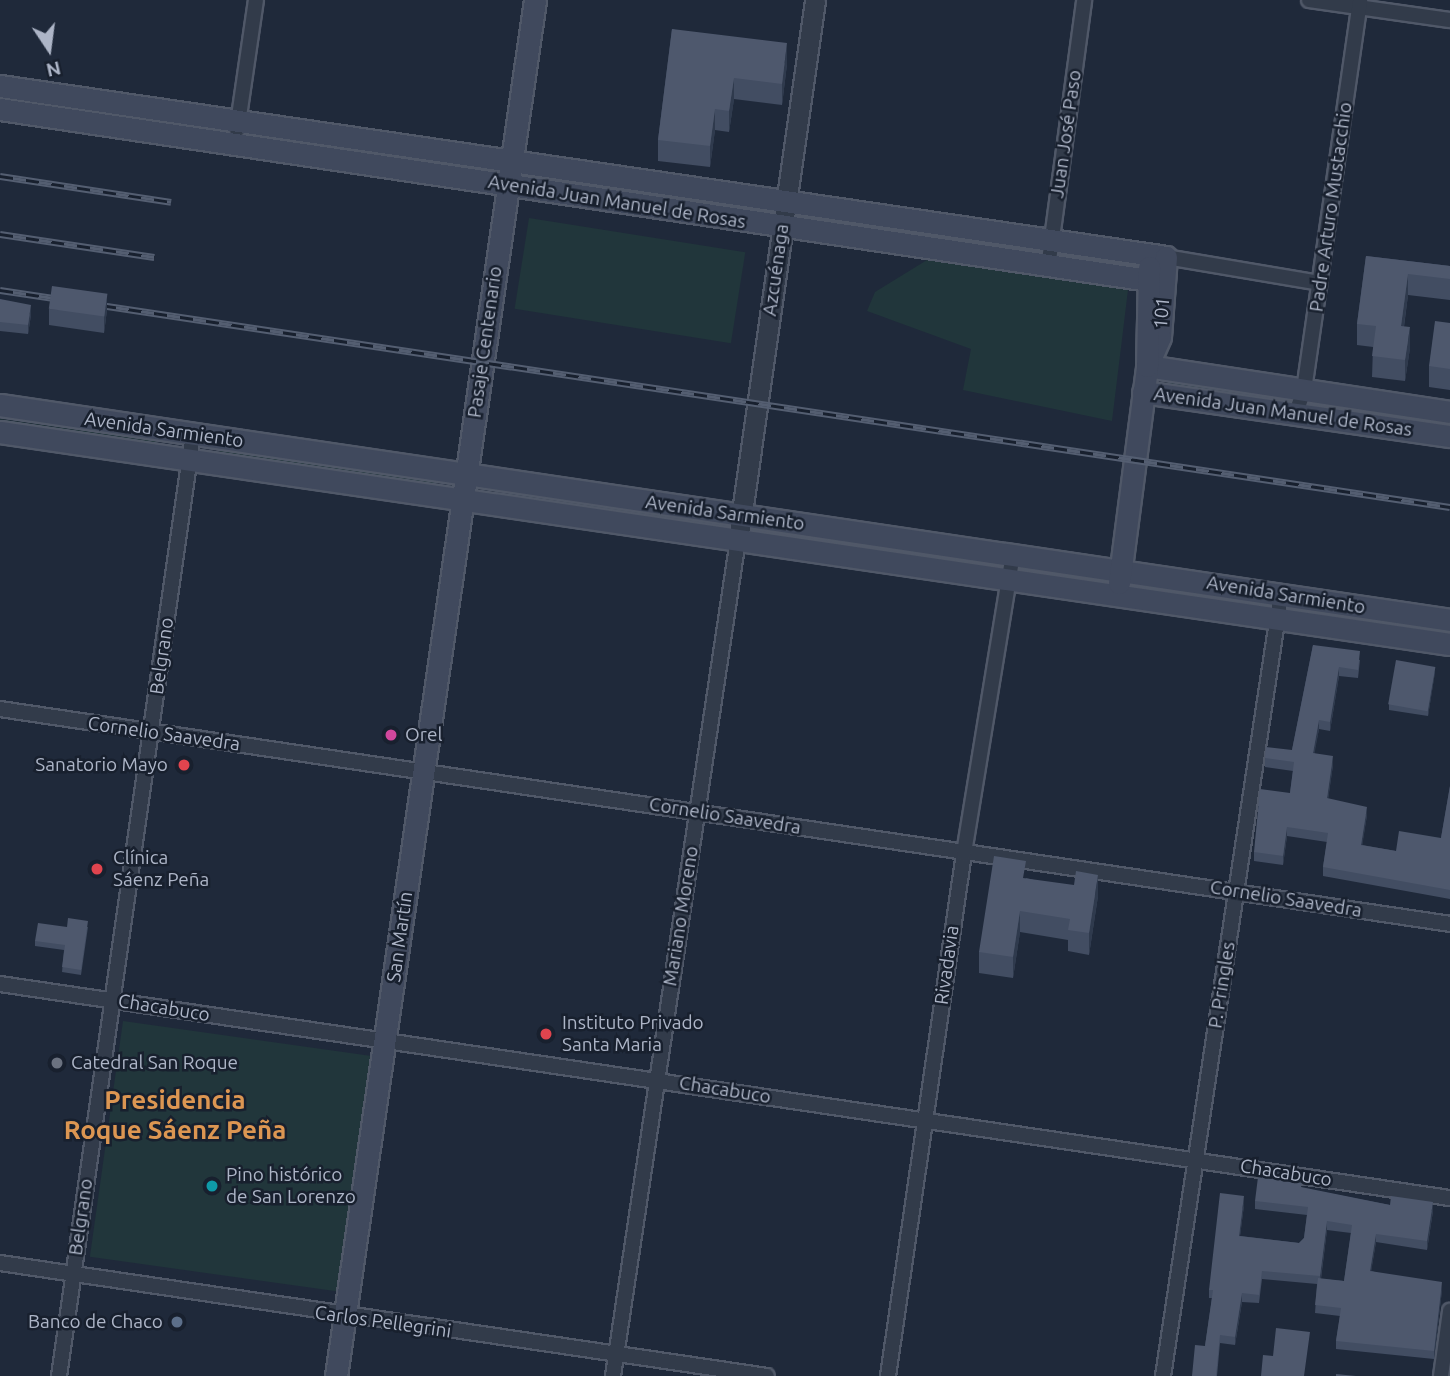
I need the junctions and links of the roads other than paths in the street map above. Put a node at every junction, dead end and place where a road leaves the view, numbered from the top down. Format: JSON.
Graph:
{"nodes":[{"id":1,"x":256,"y":0,"type":"edge"},
{"id":2,"x":535,"y":0,"type":"edge"},
{"id":3,"x":815,"y":0,"type":"edge"},
{"id":4,"x":1084,"y":0,"type":"edge"},
{"id":5,"x":1309,"y":0,"type":"edge"},
{"id":6,"x":1359,"y":4,"type":"edge"},
{"id":7,"x":1450,"y":20,"type":"edge"},
{"id":8,"x":0,"y":86,"type":"edge"},
{"id":9,"x":0,"y":109,"type":"edge"},
{"id":10,"x":239,"y":121,"type":"junction"},
{"id":11,"x":235,"y":145,"type":"junction"},
{"id":12,"x":512,"y":161,"type":"junction"},
{"id":13,"x":508,"y":186,"type":"junction"},
{"id":14,"x":786,"y":201,"type":"junction"},
{"id":15,"x":782,"y":228,"type":"junction"},
{"id":16,"x":1051,"y":240,"type":"junction"},
{"id":17,"x":1158,"y":256,"type":"junction"},
{"id":18,"x":1048,"y":268,"type":"junction"},
{"id":19,"x":1148,"y":280,"type":"junction"},
{"id":20,"x":1320,"y":282,"type":"junction"},
{"id":21,"x":1147,"y":366,"type":"junction"},
{"id":22,"x":1304,"y":390,"type":"junction"},
{"id":23,"x":1143,"y":392,"type":"junction"},
{"id":24,"x":0,"y":405,"type":"edge"},
{"id":25,"x":1450,"y":412,"type":"edge"},
{"id":26,"x":1296,"y":413,"type":"junction"},
{"id":27,"x":0,"y":432,"type":"edge"},
{"id":28,"x":193,"y":434,"type":"junction"},
{"id":29,"x":1450,"y":436,"type":"edge"},
{"id":30,"x":188,"y":460,"type":"junction"},
{"id":31,"x":466,"y":474,"type":"junction"},
{"id":32,"x":462,"y":498,"type":"junction"},
{"id":33,"x":740,"y":515,"type":"junction"},
{"id":34,"x":737,"y":540,"type":"junction"},
{"id":35,"x":1013,"y":555,"type":"junction"},
{"id":36,"x":1121,"y":570,"type":"junction"},
{"id":37,"x":1008,"y":582,"type":"junction"},
{"id":38,"x":1281,"y":594,"type":"junction"},
{"id":39,"x":1116,"y":595,"type":"junction"},
{"id":40,"x":1276,"y":619,"type":"junction"},
{"id":41,"x":1450,"y":620,"type":"edge"},
{"id":42,"x":1450,"y":644,"type":"edge"},
{"id":43,"x":0,"y":709,"type":"edge"},
{"id":44,"x":152,"y":732,"type":"junction"},
{"id":45,"x":424,"y":773,"type":"junction"},
{"id":46,"x":697,"y":811,"type":"junction"},
{"id":47,"x":964,"y":853,"type":"junction"},
{"id":48,"x":1237,"y":891,"type":"junction"},
{"id":49,"x":1450,"y":924,"type":"edge"},
{"id":50,"x":0,"y":984,"type":"edge"},
{"id":51,"x":111,"y":1000,"type":"junction"},
{"id":52,"x":384,"y":1042,"type":"junction"},
{"id":53,"x":656,"y":1080,"type":"junction"},
{"id":54,"x":924,"y":1121,"type":"junction"},
{"id":55,"x":1195,"y":1159,"type":"junction"},
{"id":56,"x":1450,"y":1198,"type":"edge"},
{"id":57,"x":0,"y":1263,"type":"edge"},
{"id":58,"x":74,"y":1275,"type":"junction"},
{"id":59,"x":1450,"y":1311,"type":"edge"},
{"id":60,"x":345,"y":1316,"type":"junction"},
{"id":61,"x":616,"y":1356,"type":"junction"},
{"id":62,"x":59,"y":1376,"type":"edge"},
{"id":63,"x":336,"y":1376,"type":"edge"},
{"id":64,"x":613,"y":1376,"type":"edge"},
{"id":65,"x":767,"y":1376,"type":"edge"},
{"id":66,"x":888,"y":1376,"type":"edge"},
{"id":67,"x":1163,"y":1376,"type":"edge"},
{"id":68,"x":1441,"y":1376,"type":"edge"}],
"edges":[{"from":1,"to":10,"type":"street"},
{"from":2,"to":12,"type":"main road","name":"Pasaje Centenario"},
{"from":3,"to":14,"type":"street","name":"Azcuénaga"},
{"from":4,"to":16,"type":"street","name":"Juan José Paso"},
{"from":5,"to":6,"type":"street"},
{"from":6,"to":7,"type":"street"},
{"from":6,"to":20,"type":"street","name":"Padre Arturo Mustacchio"},
{"from":8,"to":10,"type":"main road","name":"Avenida Juan Manuel de Rosas"},
{"from":9,"to":11,"type":"main road","name":"Avenida Juan Manuel de Rosas"},
{"from":10,"to":11,"type":"street"},
{"from":10,"to":12,"type":"main road","name":"Avenida Juan Manuel de Rosas"},
{"from":11,"to":13,"type":"main road","name":"Avenida Juan Manuel de Rosas"},
{"from":12,"to":13,"type":"main road","name":"Pasaje Centenario"},
{"from":12,"to":14,"type":"main road","name":"Avenida Juan Manuel de Rosas"},
{"from":13,"to":15,"type":"main road","name":"Avenida Juan Manuel de Rosas"},
{"from":13,"to":31,"type":"main road","name":"Pasaje Centenario"},
{"from":14,"to":15,"type":"street","name":"Azcuénaga"},
{"from":14,"to":16,"type":"main road","name":"Avenida Juan Manuel de Rosas"},
{"from":15,"to":18,"type":"main road","name":"Avenida Juan Manuel de Rosas"},
{"from":15,"to":33,"type":"street","name":"Azcuénaga"},
{"from":16,"to":17,"type":"main road","name":"Avenida Juan Manuel de Rosas"},
{"from":16,"to":18,"type":"street","name":"Juan José Paso"},
{"from":17,"to":19,"type":"main road"},
{"from":17,"to":20,"type":"street"},
{"from":17,"to":21,"type":"main road","name":"101"},
{"from":18,"to":19,"type":"main road","name":"Avenida Juan Manuel de Rosas"},
{"from":19,"to":21,"type":"main road","name":"Avenida Juan Manuel de Rosas"},
{"from":20,"to":22,"type":"street","name":"Padre Arturo Mustacchio"},
{"from":21,"to":22,"type":"main road","name":"Avenida Juan Manuel de Rosas"},
{"from":21,"to":23,"type":"main road","name":"Avenida Juan Manuel de Rosas"},
{"from":22,"to":25,"type":"main road","name":"Avenida Juan Manuel de Rosas"},
{"from":22,"to":26,"type":"street","name":"Padre Arturo Mustacchio"},
{"from":23,"to":26,"type":"main road","name":"Avenida Juan Manuel de Rosas"},
{"from":23,"to":36,"type":"main road"},
{"from":24,"to":28,"type":"main road","name":"Avenida Sarmiento"},
{"from":26,"to":29,"type":"main road","name":"Avenida Juan Manuel de Rosas"},
{"from":27,"to":30,"type":"main road","name":"Avenida Sarmiento"},
{"from":28,"to":30,"type":"street","name":"Belgrano"},
{"from":28,"to":31,"type":"main road","name":"Avenida Sarmiento"},
{"from":30,"to":32,"type":"main road","name":"Avenida Sarmiento"},
{"from":30,"to":44,"type":"street","name":"Belgrano"},
{"from":31,"to":32,"type":"main road","name":"Pasaje Centenario"},
{"from":31,"to":33,"type":"main road","name":"Avenida Sarmiento"},
{"from":32,"to":34,"type":"main road","name":"Avenida Sarmiento"},
{"from":32,"to":45,"type":"main road","name":"San Martín"},
{"from":33,"to":34,"type":"street","name":"Azcuénaga"},
{"from":33,"to":35,"type":"main road","name":"Avenida Sarmiento"},
{"from":34,"to":37,"type":"main road","name":"Avenida Sarmiento"},
{"from":34,"to":46,"type":"street","name":"Mariano Moreno"},
{"from":35,"to":36,"type":"main road","name":"Avenida Sarmiento"},
{"from":35,"to":37,"type":"street","name":"Rivadavia"},
{"from":36,"to":38,"type":"main road","name":"Avenida Sarmiento"},
{"from":36,"to":39,"type":"main road"},
{"from":37,"to":39,"type":"main road","name":"Avenida Sarmiento"},
{"from":37,"to":47,"type":"street","name":"Rivadavia"},
{"from":38,"to":40,"type":"street","name":"P. Pringles"},
{"from":38,"to":41,"type":"main road","name":"Avenida Sarmiento"},
{"from":39,"to":40,"type":"main road","name":"Avenida Sarmiento"},
{"from":40,"to":42,"type":"main road","name":"Avenida Sarmiento"},
{"from":40,"to":48,"type":"street","name":"P. Pringles"},
{"from":43,"to":44,"type":"street","name":"Cornelio Saavedra"},
{"from":44,"to":45,"type":"street","name":"Cornelio Saavedra"},
{"from":44,"to":51,"type":"street","name":"Belgrano"},
{"from":45,"to":46,"type":"street","name":"Cornelio Saavedra"},
{"from":45,"to":52,"type":"main road","name":"San Martín"},
{"from":46,"to":47,"type":"street","name":"Cornelio Saavedra"},
{"from":46,"to":53,"type":"street","name":"Mariano Moreno"},
{"from":47,"to":48,"type":"street","name":"Cornelio Saavedra"},
{"from":47,"to":54,"type":"street","name":"Rivadavia"},
{"from":48,"to":49,"type":"street","name":"Cornelio Saavedra"},
{"from":48,"to":55,"type":"street","name":"P. Pringles"},
{"from":50,"to":51,"type":"street","name":"Chacabuco"},
{"from":51,"to":52,"type":"street","name":"Chacabuco"},
{"from":51,"to":58,"type":"street","name":"Belgrano"},
{"from":52,"to":53,"type":"street","name":"Chacabuco"},
{"from":52,"to":60,"type":"main road","name":"San Martín"},
{"from":53,"to":54,"type":"street","name":"Chacabuco"},
{"from":53,"to":61,"type":"street","name":"Mariano Moreno"},
{"from":54,"to":55,"type":"street","name":"Chacabuco"},
{"from":54,"to":66,"type":"street","name":"Rivadavia"},
{"from":55,"to":56,"type":"street","name":"Chacabuco"},
{"from":55,"to":67,"type":"street","name":"P. Pringles"},
{"from":57,"to":58,"type":"street","name":"Carlos Pellegrini"},
{"from":58,"to":60,"type":"street","name":"Carlos Pellegrini"},
{"from":58,"to":62,"type":"street","name":"Belgrano"},
{"from":59,"to":68,"type":"street"},
{"from":60,"to":61,"type":"street","name":"Carlos Pellegrini"},
{"from":60,"to":63,"type":"main road","name":"San Martín"},
{"from":61,"to":64,"type":"street","name":"Mariano Moreno"},
{"from":61,"to":65,"type":"street","name":"Carlos Pellegrini"}]}
